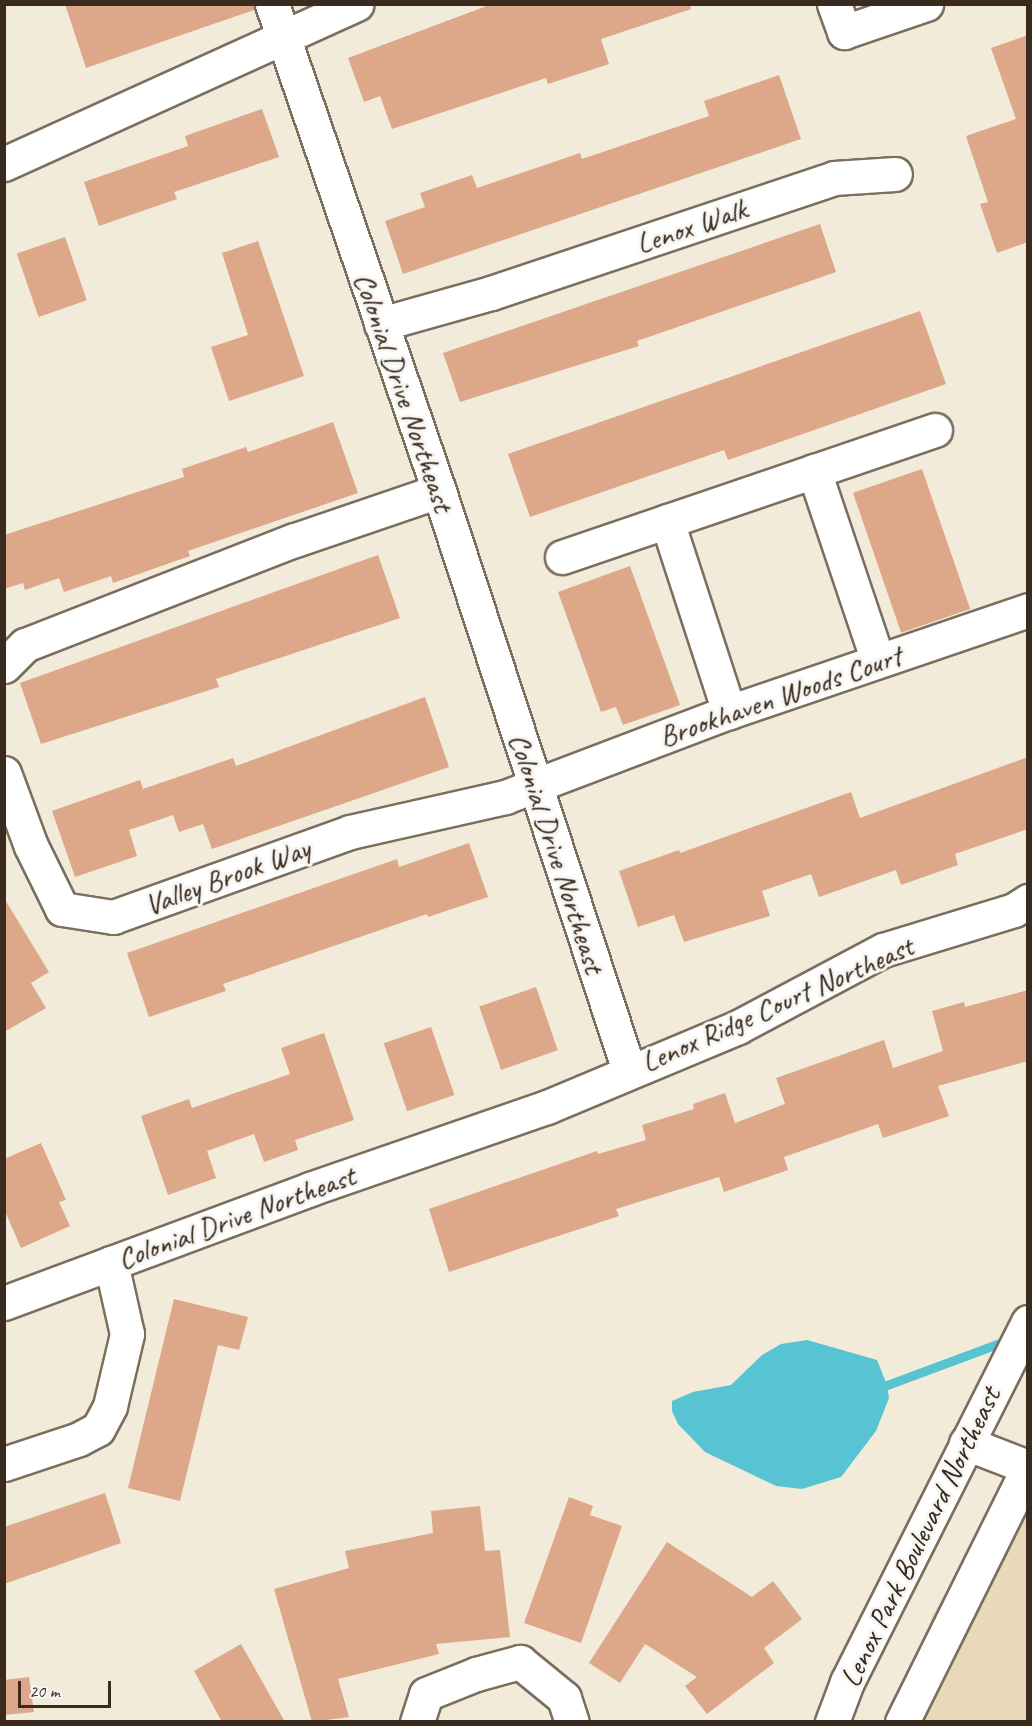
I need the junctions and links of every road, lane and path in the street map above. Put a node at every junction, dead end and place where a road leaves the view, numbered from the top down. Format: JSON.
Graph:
{"nodes":[{"id":1,"x":272,"y":4,"type":"edge"},
{"id":2,"x":356,"y":4,"type":"edge"},
{"id":3,"x":834,"y":4,"type":"edge"},
{"id":4,"x":926,"y":4,"type":"edge"},
{"id":5,"x":282,"y":36,"type":"junction"},
{"id":6,"x":4,"y":164,"type":"edge"},
{"id":7,"x":895,"y":174,"type":"dead end"},
{"id":8,"x":381,"y":324,"type":"junction"},
{"id":9,"x":935,"y":430,"type":"dead end"},
{"id":10,"x":814,"y":471,"type":"junction"},
{"id":11,"x":439,"y":491,"type":"junction"},
{"id":12,"x":667,"y":521,"type":"junction"},
{"id":13,"x":562,"y":556,"type":"dead end"},
{"id":14,"x":1028,"y":610,"type":"edge"},
{"id":15,"x":878,"y":661,"type":"junction"},
{"id":16,"x":4,"y":666,"type":"edge"},
{"id":17,"x":729,"y":712,"type":"junction"},
{"id":18,"x":4,"y":773,"type":"edge"},
{"id":19,"x":534,"y":785,"type":"junction"},
{"id":20,"x":1028,"y":901,"type":"edge"},
{"id":21,"x":629,"y":1071,"type":"junction"},
{"id":22,"x":111,"y":1263,"type":"junction"},
{"id":23,"x":4,"y":1303,"type":"edge"},
{"id":24,"x":1028,"y":1322,"type":"edge"},
{"id":25,"x":966,"y":1443,"type":"junction"},
{"id":26,"x":4,"y":1464,"type":"edge"},
{"id":27,"x":1028,"y":1468,"type":"edge"},
{"id":28,"x":417,"y":1722,"type":"edge"},
{"id":29,"x":573,"y":1722,"type":"edge"},
{"id":30,"x":832,"y":1722,"type":"edge"},
{"id":31,"x":902,"y":1722,"type":"edge"}],
"edges":[{"from":1,"to":5,"type":"street","name":"Colonial Drive Northeast"},
{"from":2,"to":5,"type":"street"},
{"from":3,"to":4,"type":"street"},
{"from":5,"to":6,"type":"street"},
{"from":5,"to":8,"type":"street","name":"Colonial Drive Northeast"},
{"from":7,"to":8,"type":"street","name":"Lenox Walk"},
{"from":8,"to":11,"type":"street","name":"Colonial Drive Northeast"},
{"from":9,"to":10,"type":"street"},
{"from":10,"to":12,"type":"street"},
{"from":10,"to":15,"type":"street"},
{"from":11,"to":16,"type":"street"},
{"from":11,"to":19,"type":"street","name":"Colonial Drive Northeast"},
{"from":12,"to":13,"type":"street"},
{"from":12,"to":17,"type":"street"},
{"from":14,"to":15,"type":"street","name":"Brookhaven Woods Court"},
{"from":15,"to":17,"type":"street","name":"Brookhaven Woods Court"},
{"from":17,"to":19,"type":"street","name":"Brookhaven Woods Court"},
{"from":18,"to":19,"type":"street","name":"Valley Brook Way"},
{"from":19,"to":21,"type":"street","name":"Colonial Drive Northeast"},
{"from":20,"to":21,"type":"street","name":"Lenox Ridge Court Northeast"},
{"from":21,"to":22,"type":"street","name":"Colonial Drive Northeast"},
{"from":22,"to":23,"type":"street","name":"Colonial Drive Northeast"},
{"from":22,"to":26,"type":"street"},
{"from":24,"to":25,"type":"street","name":"Lenox Park Boulevard Northeast"},
{"from":25,"to":27,"type":"street"},
{"from":25,"to":30,"type":"street","name":"Lenox Park Boulevard Northeast"},
{"from":27,"to":31,"type":"street"},
{"from":28,"to":29,"type":"street"}]}
